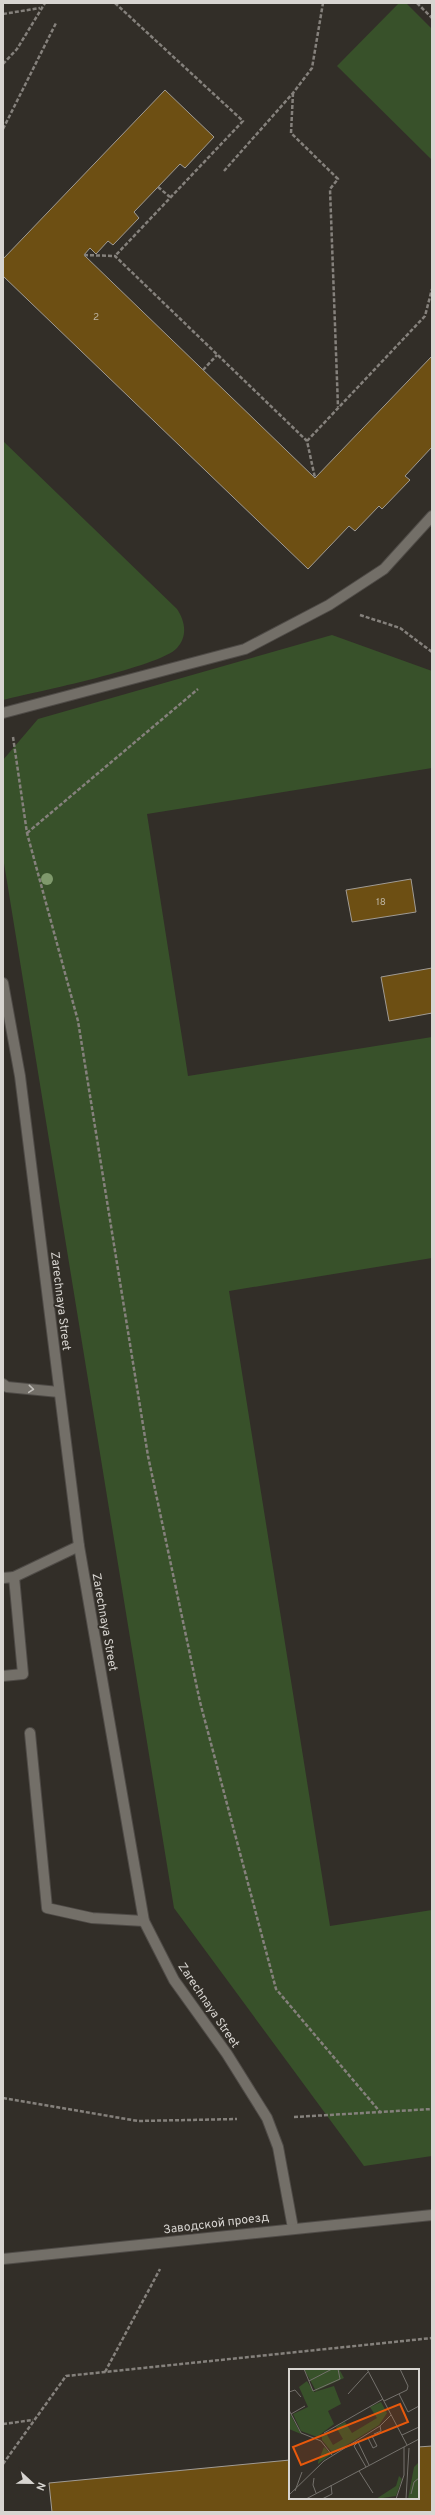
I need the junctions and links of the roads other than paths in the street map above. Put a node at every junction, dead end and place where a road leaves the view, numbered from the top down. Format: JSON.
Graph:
{"nodes":[{"id":1,"x":432,"y":516,"type":"edge"},
{"id":2,"x":6,"y":712,"type":"edge"},
{"id":3,"x":3,"y":983,"type":"edge"},
{"id":4,"x":3,"y":1384,"type":"edge"},
{"id":5,"x":59,"y":1392,"type":"junction"},
{"id":6,"x":79,"y":1546,"type":"junction"},
{"id":7,"x":14,"y":1577,"type":"junction"},
{"id":8,"x":3,"y":1578,"type":"edge"},
{"id":9,"x":3,"y":1676,"type":"edge"},
{"id":10,"x":30,"y":1733,"type":"dead end"},
{"id":11,"x":144,"y":1921,"type":"junction"},
{"id":12,"x":432,"y":2215,"type":"edge"},
{"id":13,"x":293,"y":2228,"type":"junction"},
{"id":14,"x":3,"y":2259,"type":"edge"}],
"edges":[{"from":1,"to":2,"type":"street"},
{"from":3,"to":5,"type":"street","name":"Zarechnaya Street"},
{"from":4,"to":5,"type":"street","one_way":true},
{"from":5,"to":6,"type":"street","name":"Zarechnaya Street"},
{"from":6,"to":7,"type":"street"},
{"from":6,"to":11,"type":"street","name":"Zarechnaya Street"},
{"from":7,"to":8,"type":"street"},
{"from":7,"to":9,"type":"street"},
{"from":10,"to":11,"type":"street"},
{"from":11,"to":13,"type":"street","name":"Zarechnaya Street"},
{"from":12,"to":13,"type":"street","name":"Заводской проезд"},
{"from":13,"to":14,"type":"street","name":"Заводской проезд"}]}
